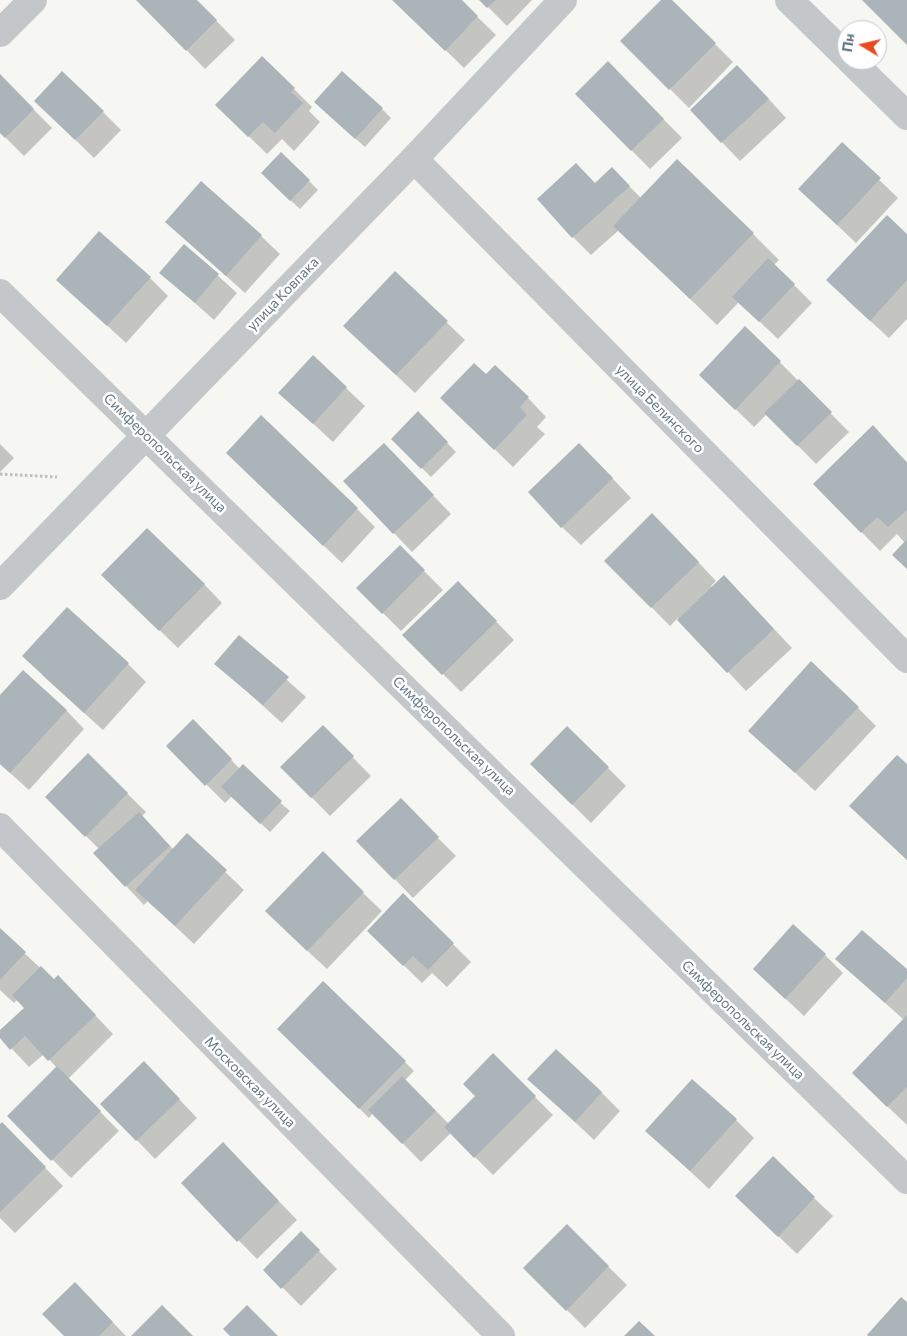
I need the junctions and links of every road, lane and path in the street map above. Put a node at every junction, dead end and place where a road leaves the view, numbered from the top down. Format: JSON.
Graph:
{"nodes":[{"id":1,"x":33,"y":0,"type":"edge"},
{"id":2,"x":563,"y":0,"type":"edge"},
{"id":3,"x":789,"y":0,"type":"edge"},
{"id":4,"x":0,"y":34,"type":"edge"},
{"id":5,"x":837,"y":47,"type":"edge"},
{"id":6,"x":860,"y":70,"type":"edge"},
{"id":7,"x":907,"y":116,"type":"edge"},
{"id":8,"x":414,"y":159,"type":"junction"},
{"id":9,"x":0,"y":293,"type":"edge"},
{"id":10,"x":146,"y":434,"type":"junction"},
{"id":11,"x":0,"y":474,"type":"edge"},
{"id":12,"x":60,"y":477,"type":"dead end"},
{"id":13,"x":0,"y":586,"type":"edge"},
{"id":14,"x":907,"y":659,"type":"edge"},
{"id":15,"x":0,"y":827,"type":"edge"},
{"id":16,"x":907,"y":1180,"type":"edge"},
{"id":17,"x":501,"y":1336,"type":"edge"}],
"edges":[{"from":1,"to":4,"type":"street"},
{"from":2,"to":8,"type":"street","name":"улица Ковпака"},
{"from":3,"to":5,"type":"street"},
{"from":6,"to":7,"type":"street"},
{"from":8,"to":10,"type":"street","name":"улица Ковпака"},
{"from":8,"to":14,"type":"street","name":"улица Белинского"},
{"from":9,"to":10,"type":"street","name":"Симферопольская улица"},
{"from":10,"to":13,"type":"street","name":"улица Ковпака"},
{"from":10,"to":16,"type":"street","name":"Симферопольская улица"},
{"from":11,"to":12,"type":"path"},
{"from":15,"to":17,"type":"street","name":"Московская улица"}]}
